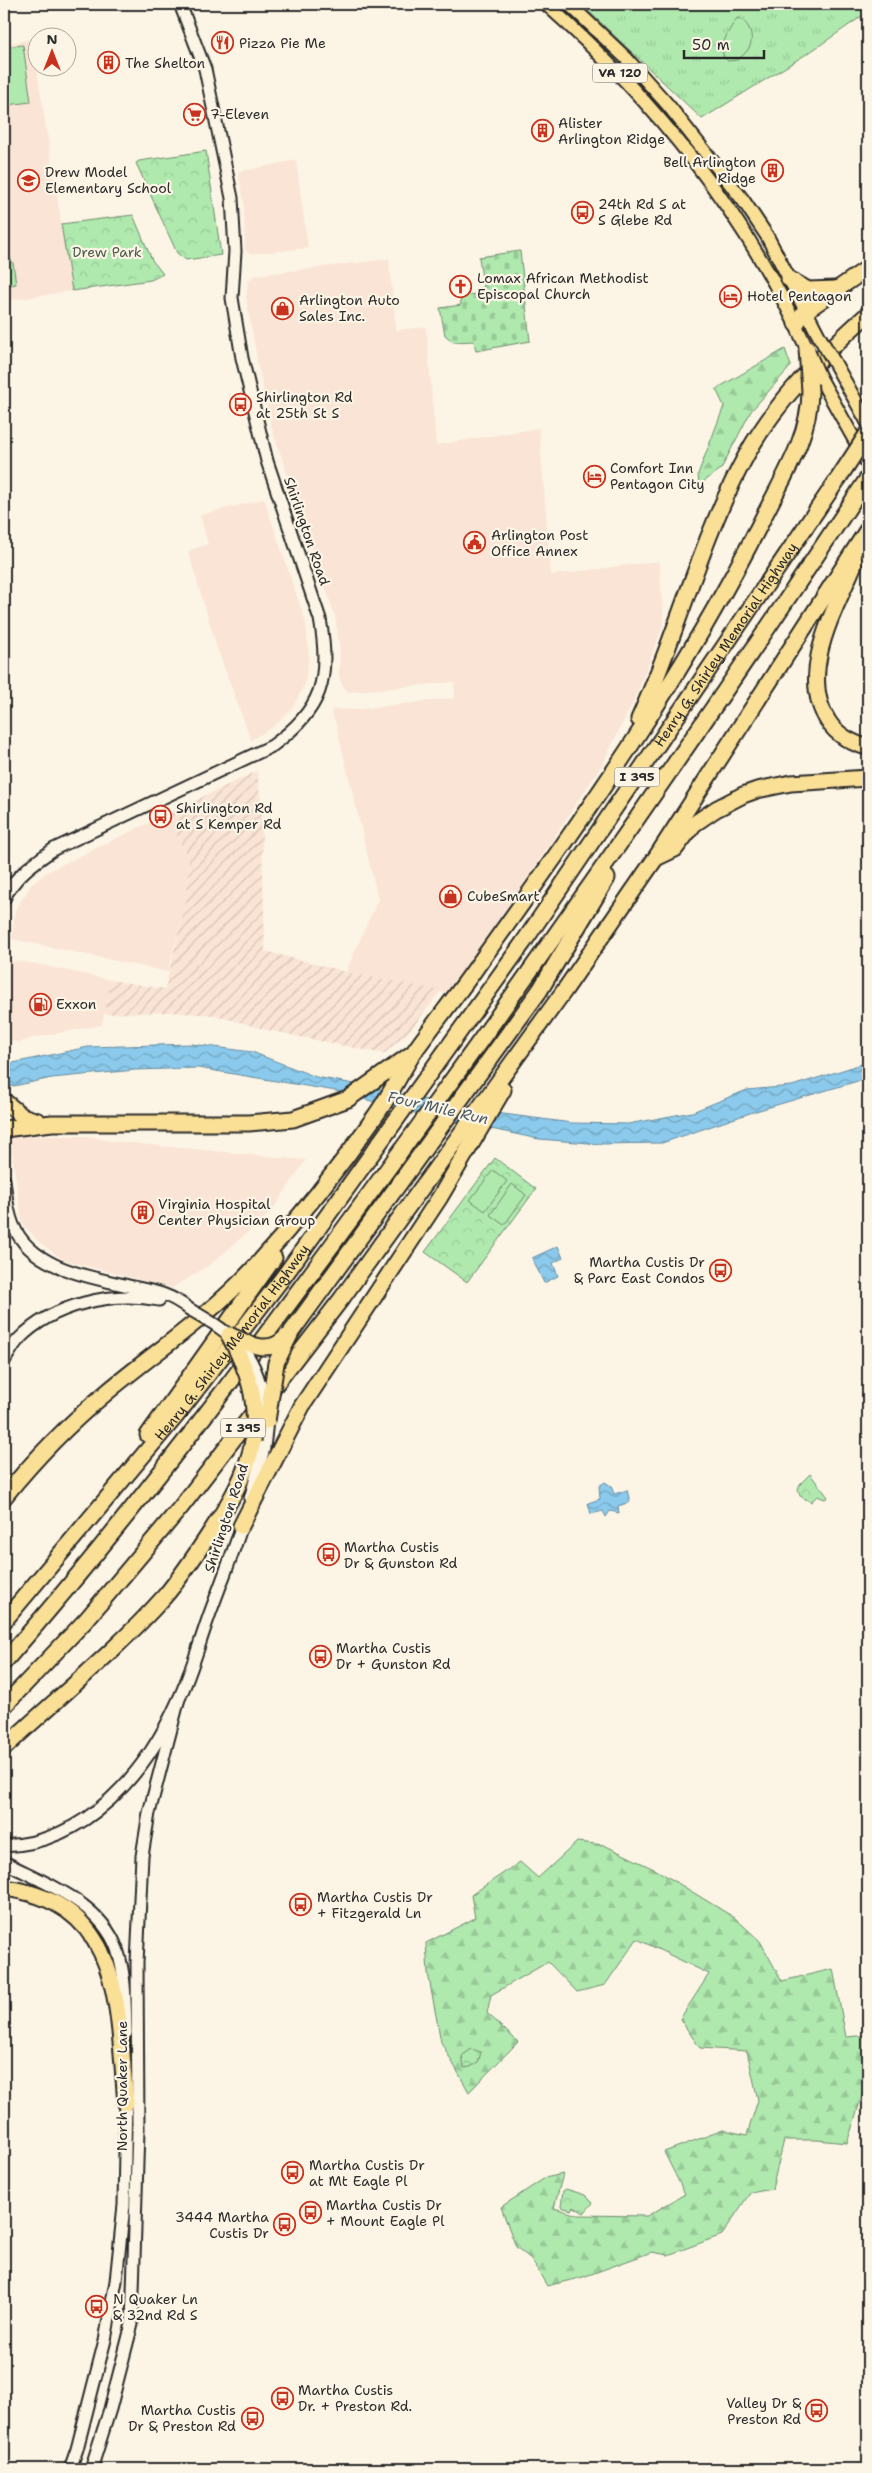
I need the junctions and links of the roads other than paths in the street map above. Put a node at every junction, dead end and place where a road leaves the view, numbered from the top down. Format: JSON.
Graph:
{"nodes":[{"id":1,"x":180,"y":4,"type":"edge"},
{"id":2,"x":546,"y":4,"type":"edge"},
{"id":3,"x":569,"y":4,"type":"edge"},
{"id":4,"x":868,"y":268,"type":"edge"},
{"id":5,"x":789,"y":279,"type":"junction"},
{"id":6,"x":840,"y":288,"type":"junction"},
{"id":7,"x":865,"y":317,"type":"edge"},
{"id":8,"x":800,"y":318,"type":"junction"},
{"id":9,"x":807,"y":349,"type":"junction"},
{"id":10,"x":868,"y":423,"type":"edge"},
{"id":11,"x":868,"y":433,"type":"edge"},
{"id":12,"x":868,"y":464,"type":"edge"},
{"id":13,"x":868,"y":478,"type":"edge"},
{"id":14,"x":868,"y":529,"type":"edge"},
{"id":15,"x":868,"y":747,"type":"edge"},
{"id":16,"x":868,"y":778,"type":"edge"},
{"id":17,"x":602,"y":788,"type":"junction"},
{"id":18,"x":644,"y":809,"type":"junction"},
{"id":19,"x":655,"y":859,"type":"junction"},
{"id":20,"x":4,"y":898,"type":"edge"},
{"id":21,"x":406,"y":1061,"type":"junction"},
{"id":22,"x":6,"y":1104,"type":"edge"},
{"id":23,"x":52,"y":1123,"type":"junction"},
{"id":24,"x":4,"y":1129,"type":"edge"},
{"id":25,"x":469,"y":1134,"type":"junction"},
{"id":26,"x":4,"y":1180,"type":"edge"},
{"id":27,"x":327,"y":1180,"type":"junction"},
{"id":28,"x":189,"y":1309,"type":"junction"},
{"id":29,"x":292,"y":1331,"type":"junction"},
{"id":30,"x":229,"y":1336,"type":"junction"},
{"id":31,"x":4,"y":1361,"type":"edge"},
{"id":32,"x":267,"y":1421,"type":"junction"},
{"id":33,"x":4,"y":1497,"type":"edge"},
{"id":34,"x":90,"y":1519,"type":"junction"},
{"id":35,"x":242,"y":1526,"type":"junction"},
{"id":36,"x":4,"y":1621,"type":"edge"},
{"id":37,"x":4,"y":1662,"type":"edge"},
{"id":38,"x":178,"y":1702,"type":"junction"},
{"id":39,"x":4,"y":1706,"type":"edge"},
{"id":40,"x":4,"y":1748,"type":"edge"},
{"id":41,"x":4,"y":1846,"type":"edge"},
{"id":42,"x":4,"y":1862,"type":"edge"},
{"id":43,"x":4,"y":1888,"type":"edge"},
{"id":44,"x":126,"y":2103,"type":"junction"},
{"id":45,"x":70,"y":2469,"type":"edge"},
{"id":46,"x":91,"y":2469,"type":"edge"}],
"edges":[{"from":1,"to":20,"type":"main road","name":"Shirlington Road"},
{"from":2,"to":8,"type":"main road","number":"VA 120"},
{"from":3,"to":5,"type":"main road","number":"VA 120"},
{"from":4,"to":6,"type":"highway"},
{"from":5,"to":6,"type":"highway"},
{"from":5,"to":8,"type":"main road","number":"VA 120"},
{"from":6,"to":8,"type":"highway"},
{"from":7,"to":17,"type":"highway"},
{"from":8,"to":9,"type":"main road","number":"VA 120"},
{"from":8,"to":10,"type":"main road","number":"VA 120","bridge":true},
{"from":9,"to":12,"type":"main road","number":"VA 120","bridge":true},
{"from":9,"to":17,"type":"highway","bridge":true},
{"from":11,"to":34,"type":"highway","name":"Henry G. Shirley Memorial Highway","number":"I 395","bridge":true},
{"from":13,"to":18,"type":"highway"},
{"from":14,"to":15,"type":"highway"},
{"from":14,"to":19,"type":"highway"},
{"from":16,"to":19,"type":"highway"},
{"from":17,"to":21,"type":"highway"},
{"from":18,"to":29,"type":"highway"},
{"from":18,"to":37,"type":"highway"},
{"from":19,"to":25,"type":"highway"},
{"from":21,"to":23,"type":"highway"},
{"from":21,"to":27,"type":"highway"},
{"from":22,"to":23,"type":"highway"},
{"from":23,"to":24,"type":"highway"},
{"from":25,"to":35,"type":"highway"},
{"from":25,"to":39,"type":"highway","number":"I 395"},
{"from":26,"to":28,"type":"main road"},
{"from":27,"to":33,"type":"highway"},
{"from":27,"to":34,"type":"highway"},
{"from":28,"to":30,"type":"main road","name":"Shirlington Road","bridge":true},
{"from":28,"to":31,"type":"main road","name":"Shirlington Road"},
{"from":29,"to":30,"type":"highway","bridge":true},
{"from":29,"to":32,"type":"highway","bridge":true},
{"from":30,"to":32,"type":"main road","name":"Shirlington Road","bridge":true},
{"from":30,"to":40,"type":"highway","bridge":true},
{"from":32,"to":35,"type":"main road","name":"Shirlington Road"},
{"from":34,"to":36,"type":"highway","name":"Henry G. Shirley Memorial Highway","number":"I 395"},
{"from":35,"to":38,"type":"main road","name":"Shirlington Road"},
{"from":38,"to":41,"type":"main road","name":"Shirlington Road"},
{"from":38,"to":46,"type":"main road","name":"North Quaker Lane"},
{"from":42,"to":44,"type":"main road","name":"North Quaker Lane"},
{"from":43,"to":44,"type":"highway"},
{"from":44,"to":45,"type":"main road","name":"North Quaker Lane"}]}
